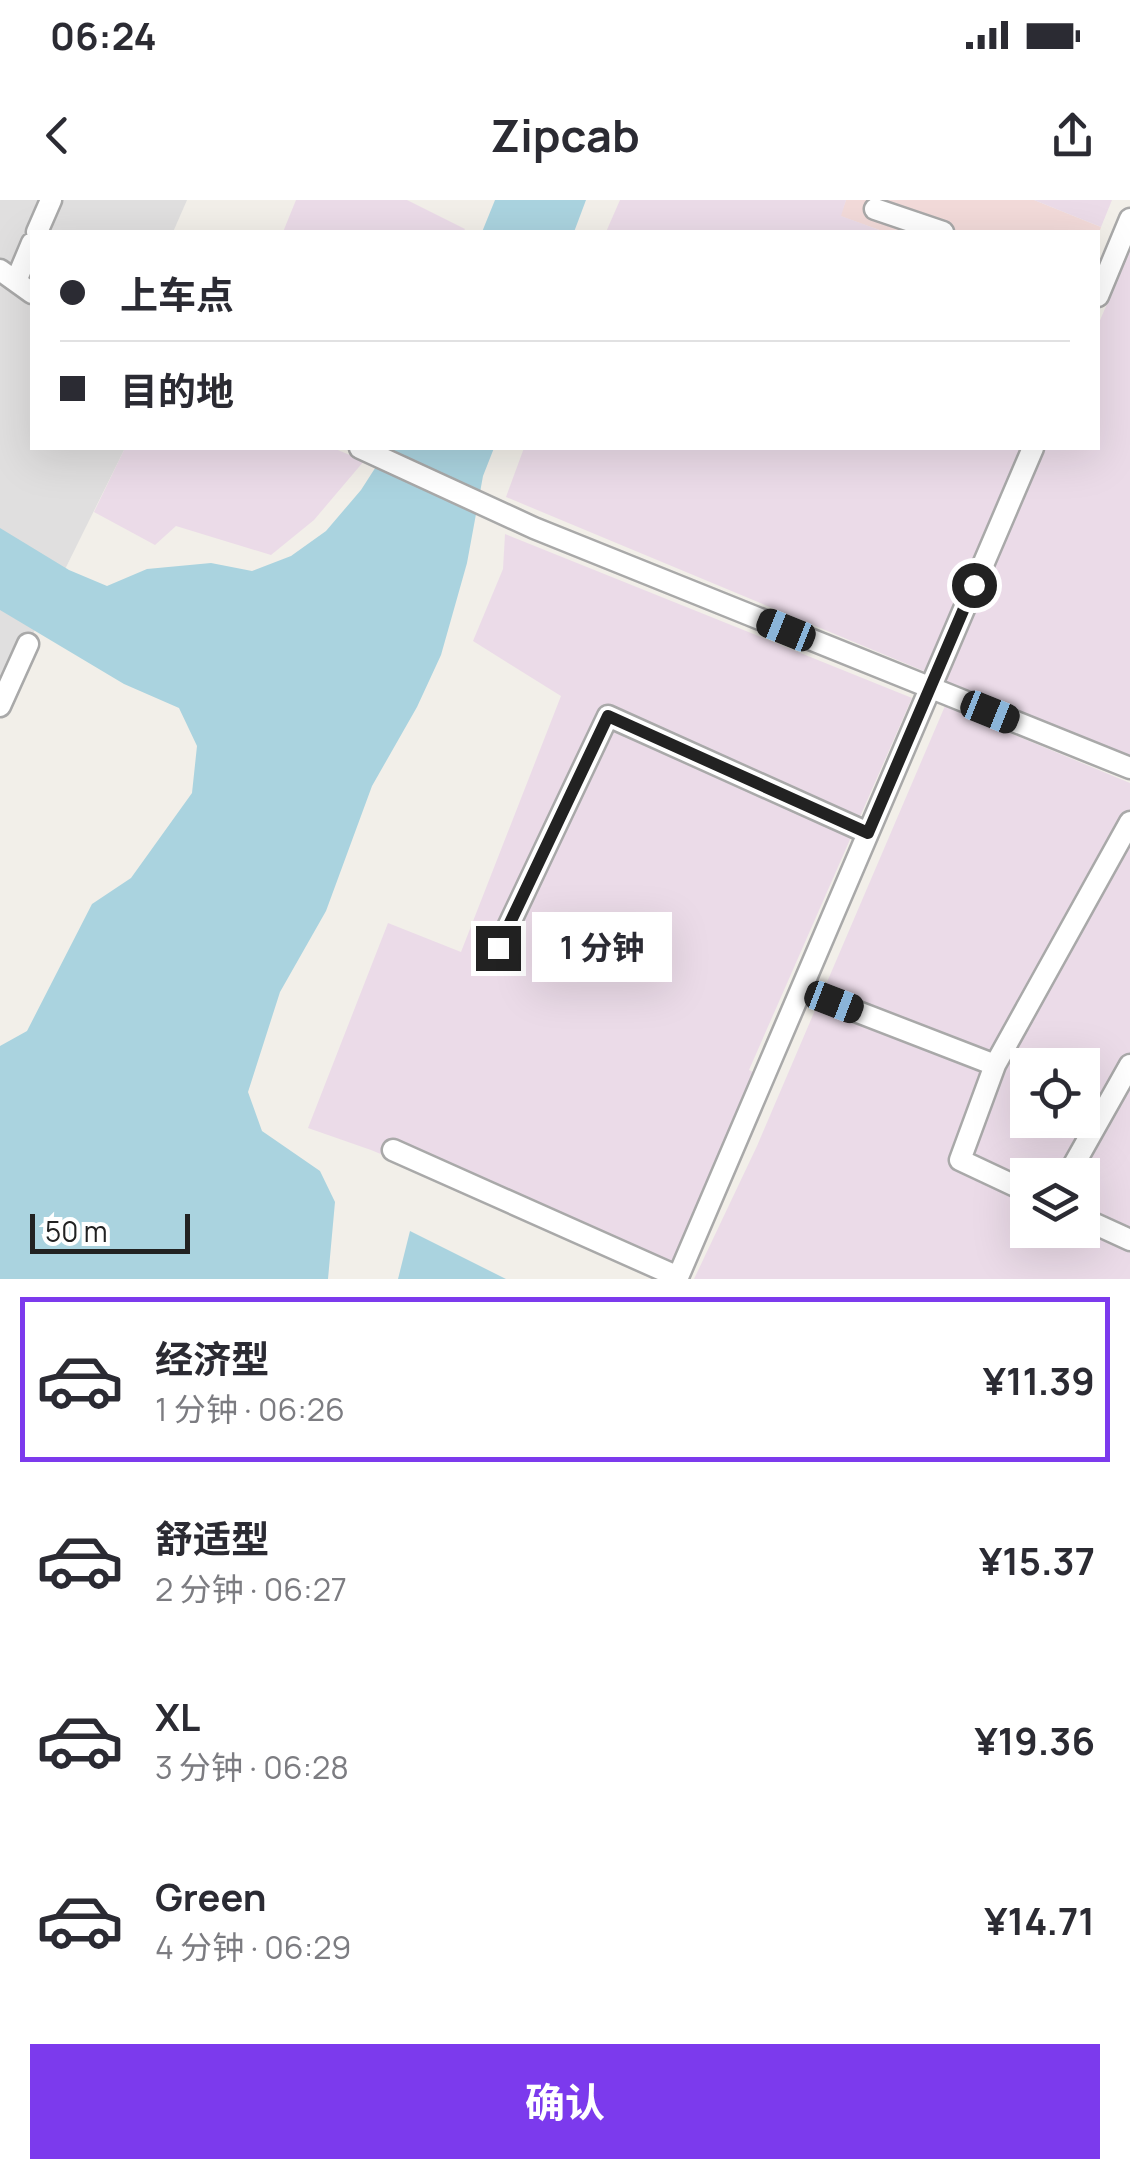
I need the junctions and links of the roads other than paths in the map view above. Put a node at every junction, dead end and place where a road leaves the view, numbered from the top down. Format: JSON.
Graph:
{"nodes":[{"id":1,"x":51,"y":200,"type":"edge"},
{"id":2,"x":875,"y":208,"type":"dead end"},
{"id":3,"x":1130,"y":219,"type":"edge"},
{"id":4,"x":38,"y":230,"type":"edge"},
{"id":5,"x":937,"y":230,"type":"edge"},
{"id":6,"x":30,"y":248,"type":"edge"},
{"id":7,"x":16,"y":281,"type":"edge"},
{"id":8,"x":1100,"y":288,"type":"edge"},
{"id":9,"x":364,"y":450,"type":"edge"},
{"id":10,"x":1032,"y":450,"type":"edge"},
{"id":11,"x":28,"y":644,"type":"dead end"},
{"id":12,"x":931,"y":688,"type":"junction"},
{"id":13,"x":0,"y":706,"type":"edge"},
{"id":14,"x":1130,"y":768,"type":"edge"},
{"id":15,"x":1130,"y":822,"type":"edge"},
{"id":16,"x":868,"y":833,"type":"junction"},
{"id":17,"x":498,"y":948,"type":"dead end"},
{"id":18,"x":802,"y":990,"type":"junction"},
{"id":19,"x":995,"y":1065,"type":"junction"},
{"id":20,"x":1130,"y":1065,"type":"edge"},
{"id":21,"x":394,"y":1150,"type":"dead end"},
{"id":22,"x":1078,"y":1158,"type":"edge"},
{"id":23,"x":1010,"y":1184,"type":"edge"},
{"id":24,"x":1100,"y":1226,"type":"edge"},
{"id":25,"x":1130,"y":1240,"type":"edge"}],
"edges":[{"from":1,"to":4,"type":"street"},
{"from":2,"to":5,"type":"street"},
{"from":3,"to":8,"type":"street"},
{"from":6,"to":7,"type":"street"},
{"from":9,"to":12,"type":"street"},
{"from":10,"to":12,"type":"street"},
{"from":11,"to":13,"type":"street"},
{"from":12,"to":14,"type":"street"},
{"from":12,"to":16,"type":"street"},
{"from":15,"to":19,"type":"street"},
{"from":16,"to":17,"type":"street"},
{"from":16,"to":18,"type":"street"},
{"from":18,"to":19,"type":"street"},
{"from":18,"to":21,"type":"street"},
{"from":19,"to":23,"type":"street"},
{"from":20,"to":22,"type":"street"},
{"from":24,"to":25,"type":"street"}]}
